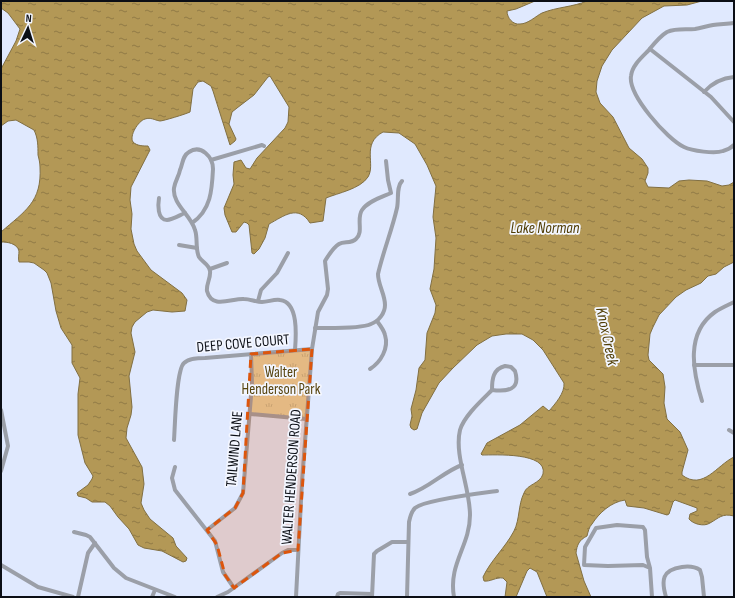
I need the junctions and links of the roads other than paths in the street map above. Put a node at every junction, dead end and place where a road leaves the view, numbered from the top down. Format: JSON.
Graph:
{"nodes":[{"id":1,"x":734,"y":23,"type":"edge"},
{"id":2,"x":650,"y":49,"type":"junction"},
{"id":3,"x":734,"y":77,"type":"edge"},
{"id":4,"x":704,"y":92,"type":"junction"},
{"id":5,"x":734,"y":122,"type":"edge"},
{"id":6,"x":734,"y":145,"type":"edge"},
{"id":7,"x":264,"y":146,"type":"dead end"},
{"id":8,"x":211,"y":160,"type":"junction"},
{"id":9,"x":386,"y":161,"type":"dead end"},
{"id":10,"x":402,"y":180,"type":"dead end"},
{"id":11,"x":159,"y":198,"type":"dead end"},
{"id":12,"x":185,"y":213,"type":"junction"},
{"id":13,"x":192,"y":223,"type":"junction"},
{"id":14,"x":179,"y":245,"type":"dead end"},
{"id":15,"x":197,"y":248,"type":"junction"},
{"id":16,"x":288,"y":253,"type":"dead end"},
{"id":17,"x":227,"y":263,"type":"dead end"},
{"id":18,"x":210,"y":269,"type":"junction"},
{"id":19,"x":258,"y":301,"type":"junction"},
{"id":20,"x":734,"y":302,"type":"edge"},
{"id":21,"x":377,"y":320,"type":"junction"},
{"id":22,"x":315,"y":328,"type":"junction"},
{"id":23,"x":295,"y":350,"type":"junction"},
{"id":24,"x":312,"y":350,"type":"junction"},
{"id":25,"x":251,"y":354,"type":"junction"},
{"id":26,"x":694,"y":365,"type":"junction"},
{"id":27,"x":734,"y":365,"type":"edge"},
{"id":28,"x":370,"y":369,"type":"dead end"},
{"id":29,"x":492,"y":390,"type":"junction"},
{"id":30,"x":702,"y":401,"type":"dead end"},
{"id":31,"x":1,"y":410,"type":"edge"},
{"id":32,"x":250,"y":414,"type":"junction"},
{"id":33,"x":306,"y":419,"type":"junction"},
{"id":34,"x":729,"y":430,"type":"dead end"},
{"id":35,"x":734,"y":433,"type":"edge"},
{"id":36,"x":174,"y":440,"type":"dead end"},
{"id":37,"x":462,"y":465,"type":"junction"},
{"id":38,"x":174,"y":467,"type":"dead end"},
{"id":39,"x":1,"y":470,"type":"edge"},
{"id":40,"x":497,"y":491,"type":"dead end"},
{"id":41,"x":410,"y":494,"type":"dead end"},
{"id":42,"x":468,"y":496,"type":"junction"},
{"id":43,"x":207,"y":530,"type":"junction"},
{"id":44,"x":74,"y":532,"type":"dead end"},
{"id":45,"x":408,"y":542,"type":"junction"},
{"id":46,"x":95,"y":543,"type":"junction"},
{"id":47,"x":298,"y":550,"type":"junction"},
{"id":48,"x":1,"y":565,"type":"edge"},
{"id":49,"x":650,"y":568,"type":"junction"},
{"id":50,"x":234,"y":588,"type":"junction"},
{"id":51,"x":155,"y":590,"type":"junction"},
{"id":52,"x":372,"y":596,"type":"edge"},
{"id":53,"x":73,"y":597,"type":"edge"},
{"id":54,"x":78,"y":597,"type":"edge"},
{"id":55,"x":152,"y":597,"type":"edge"},
{"id":56,"x":175,"y":597,"type":"edge"},
{"id":57,"x":217,"y":597,"type":"edge"},
{"id":58,"x":296,"y":597,"type":"edge"},
{"id":59,"x":337,"y":597,"type":"edge"},
{"id":60,"x":406,"y":597,"type":"edge"},
{"id":61,"x":454,"y":597,"type":"edge"},
{"id":62,"x":652,"y":597,"type":"edge"},
{"id":63,"x":666,"y":597,"type":"edge"},
{"id":64,"x":704,"y":597,"type":"edge"}],
"edges":[{"from":1,"to":2,"type":"street"},
{"from":2,"to":4,"type":"street"},
{"from":2,"to":6,"type":"street"},
{"from":3,"to":4,"type":"street"},
{"from":4,"to":5,"type":"street"},
{"from":7,"to":8,"type":"street"},
{"from":8,"to":12,"type":"street"},
{"from":8,"to":13,"type":"street"},
{"from":9,"to":22,"type":"street","name":"WALTER HENDERSON ROAD"},
{"from":10,"to":21,"type":"street"},
{"from":11,"to":12,"type":"street"},
{"from":12,"to":13,"type":"street"},
{"from":13,"to":15,"type":"street"},
{"from":14,"to":15,"type":"street"},
{"from":15,"to":18,"type":"street"},
{"from":16,"to":19,"type":"street"},
{"from":17,"to":18,"type":"street"},
{"from":18,"to":19,"type":"street"},
{"from":19,"to":23,"type":"street"},
{"from":20,"to":26,"type":"street"},
{"from":21,"to":22,"type":"street"},
{"from":21,"to":28,"type":"street"},
{"from":22,"to":24,"type":"street","name":"WALTER HENDERSON ROAD"},
{"from":23,"to":24,"type":"street","name":"DEEP COVE COURT"},
{"from":23,"to":25,"type":"street","name":"DEEP COVE COURT"},
{"from":24,"to":33,"type":"street","name":"WALTER HENDERSON ROAD"},
{"from":25,"to":32,"type":"street","name":"TAILWIND LANE"},
{"from":25,"to":36,"type":"street","name":"DEEP COVE COURT"},
{"from":26,"to":27,"type":"street"},
{"from":26,"to":30,"type":"street"},
{"from":29,"to":29,"type":"street"},
{"from":29,"to":37,"type":"street"},
{"from":31,"to":39,"type":"street"},
{"from":32,"to":33,"type":"street"},
{"from":32,"to":43,"type":"street","name":"TAILWIND LANE"},
{"from":33,"to":47,"type":"street","name":"WALTER HENDERSON ROAD"},
{"from":34,"to":35,"type":"street"},
{"from":37,"to":41,"type":"street"},
{"from":37,"to":42,"type":"street"},
{"from":38,"to":43,"type":"street"},
{"from":40,"to":42,"type":"street"},
{"from":42,"to":45,"type":"street"},
{"from":42,"to":61,"type":"street"},
{"from":43,"to":50,"type":"street"},
{"from":44,"to":46,"type":"street"},
{"from":45,"to":52,"type":"street"},
{"from":45,"to":60,"type":"street"},
{"from":46,"to":51,"type":"street"},
{"from":46,"to":54,"type":"street"},
{"from":47,"to":50,"type":"street"},
{"from":47,"to":58,"type":"street","name":"WALTER HENDERSON ROAD"},
{"from":48,"to":53,"type":"street"},
{"from":49,"to":49,"type":"street"},
{"from":49,"to":62,"type":"street"},
{"from":50,"to":57,"type":"street"},
{"from":51,"to":55,"type":"street"},
{"from":51,"to":56,"type":"street"},
{"from":52,"to":59,"type":"street"},
{"from":63,"to":64,"type":"street"}]}
